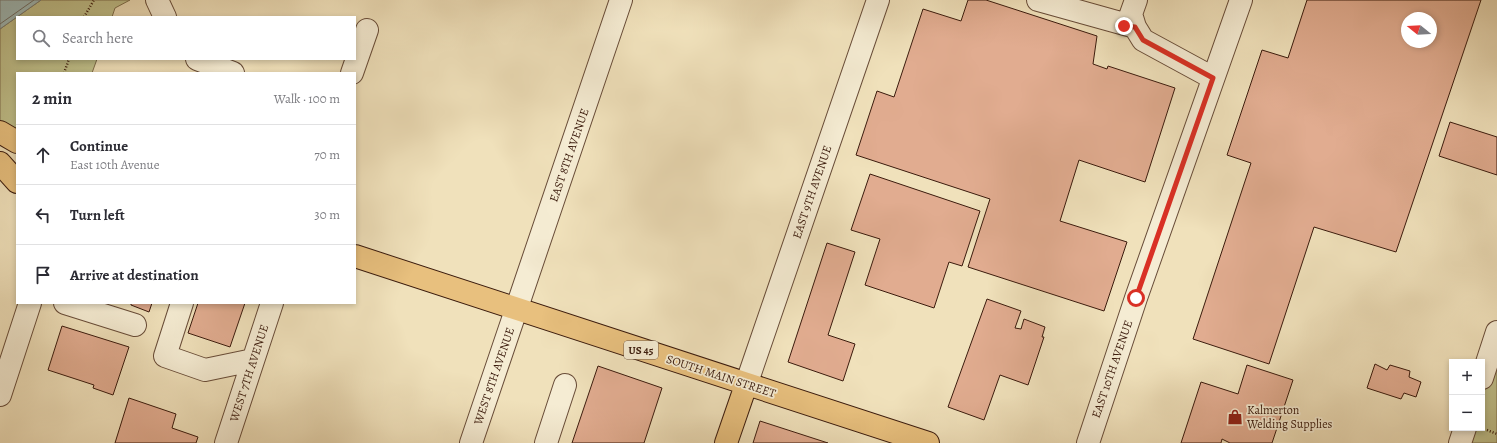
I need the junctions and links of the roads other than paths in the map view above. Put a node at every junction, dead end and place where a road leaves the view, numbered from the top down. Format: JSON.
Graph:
{"nodes":[{"id":1,"x":158,"y":0,"type":"edge"},
{"id":2,"x":621,"y":0,"type":"edge"},
{"id":3,"x":878,"y":0,"type":"edge"},
{"id":4,"x":1038,"y":0,"type":"edge"},
{"id":5,"x":1136,"y":0,"type":"edge"},
{"id":6,"x":1241,"y":0,"type":"edge"},
{"id":7,"x":165,"y":16,"type":"edge"},
{"id":8,"x":1135,"y":27,"type":"junction"},
{"id":9,"x":367,"y":30,"type":"dead end"},
{"id":10,"x":200,"y":60,"type":"edge"},
{"id":11,"x":231,"y":72,"type":"edge"},
{"id":12,"x":352,"y":72,"type":"edge"},
{"id":13,"x":1213,"y":78,"type":"junction"},
{"id":14,"x":0,"y":132,"type":"edge"},
{"id":15,"x":16,"y":141,"type":"edge"},
{"id":16,"x":0,"y":163,"type":"edge"},
{"id":17,"x":16,"y":181,"type":"edge"},
{"id":18,"x":356,"y":256,"type":"edge"},
{"id":19,"x":30,"y":304,"type":"edge"},
{"id":20,"x":68,"y":304,"type":"edge"},
{"id":21,"x":182,"y":304,"type":"edge"},
{"id":22,"x":272,"y":304,"type":"edge"},
{"id":23,"x":517,"y":309,"type":"junction"},
{"id":24,"x":135,"y":325,"type":"dead end"},
{"id":25,"x":1497,"y":332,"type":"edge"},
{"id":26,"x":253,"y":360,"type":"junction"},
{"id":27,"x":1485,"y":369,"type":"edge"},
{"id":28,"x":565,"y":385,"type":"dead end"},
{"id":29,"x":746,"y":385,"type":"junction"},
{"id":30,"x":0,"y":395,"type":"edge"},
{"id":31,"x":1464,"y":431,"type":"edge"},
{"id":32,"x":226,"y":443,"type":"edge"},
{"id":33,"x":471,"y":443,"type":"edge"},
{"id":34,"x":546,"y":443,"type":"edge"},
{"id":35,"x":726,"y":443,"type":"edge"},
{"id":36,"x":928,"y":443,"type":"edge"},
{"id":37,"x":1088,"y":443,"type":"edge"},
{"id":38,"x":1460,"y":443,"type":"edge"}],
"edges":[{"from":1,"to":7,"type":"street"},
{"from":2,"to":23,"type":"street","name":"EAST 8TH AVENUE"},
{"from":3,"to":29,"type":"street","name":"EAST 9TH AVENUE"},
{"from":4,"to":8,"type":"street"},
{"from":5,"to":8,"type":"street"},
{"from":6,"to":13,"type":"street","name":"EAST 10TH AVENUE"},
{"from":8,"to":13,"type":"street"},
{"from":9,"to":12,"type":"street"},
{"from":10,"to":11,"type":"street"},
{"from":13,"to":37,"type":"street","name":"EAST 10TH AVENUE"},
{"from":14,"to":15,"type":"main road"},
{"from":16,"to":17,"type":"main road"},
{"from":18,"to":23,"type":"main road","name":"SOUTH MAIN STREET","number":"US 45"},
{"from":19,"to":30,"type":"street"},
{"from":20,"to":24,"type":"street"},
{"from":21,"to":26,"type":"street"},
{"from":22,"to":26,"type":"street","name":"WEST 7TH AVENUE"},
{"from":23,"to":29,"type":"main road","name":"SOUTH MAIN STREET","number":"US 45"},
{"from":23,"to":33,"type":"street","name":"WEST 8TH AVENUE"},
{"from":25,"to":27,"type":"street"},
{"from":26,"to":32,"type":"street","name":"WEST 7TH AVENUE"},
{"from":28,"to":34,"type":"street"},
{"from":29,"to":35,"type":"main road"},
{"from":29,"to":36,"type":"main road","name":"SOUTH MAIN STREET","number":"US 45"},
{"from":31,"to":38,"type":"street"}]}
